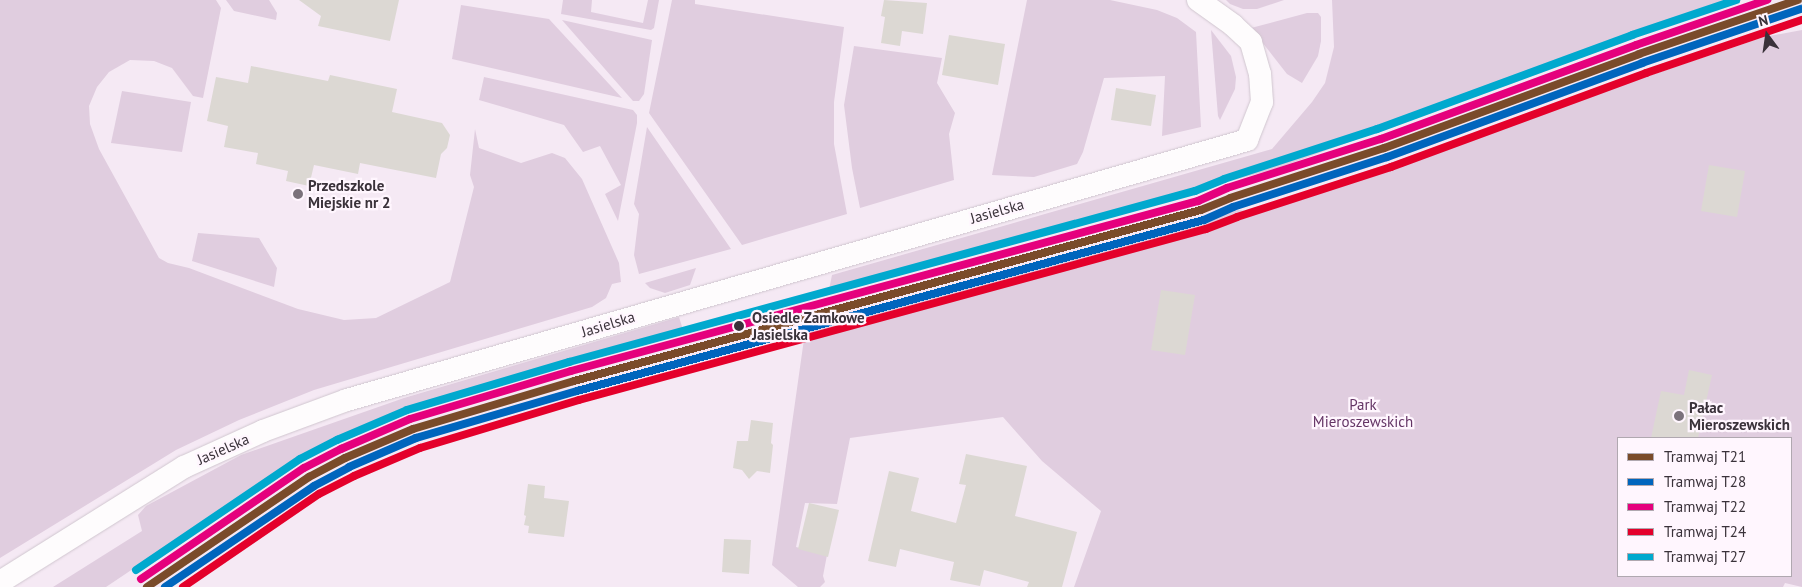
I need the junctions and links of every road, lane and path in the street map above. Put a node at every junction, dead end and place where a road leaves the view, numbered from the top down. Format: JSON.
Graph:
{"nodes":[{"id":1,"x":1198,"y":0,"type":"edge"},
{"id":2,"x":0,"y":582,"type":"edge"}],
"edges":[{"from":1,"to":2,"type":"street","name":"Jasielska"}]}
